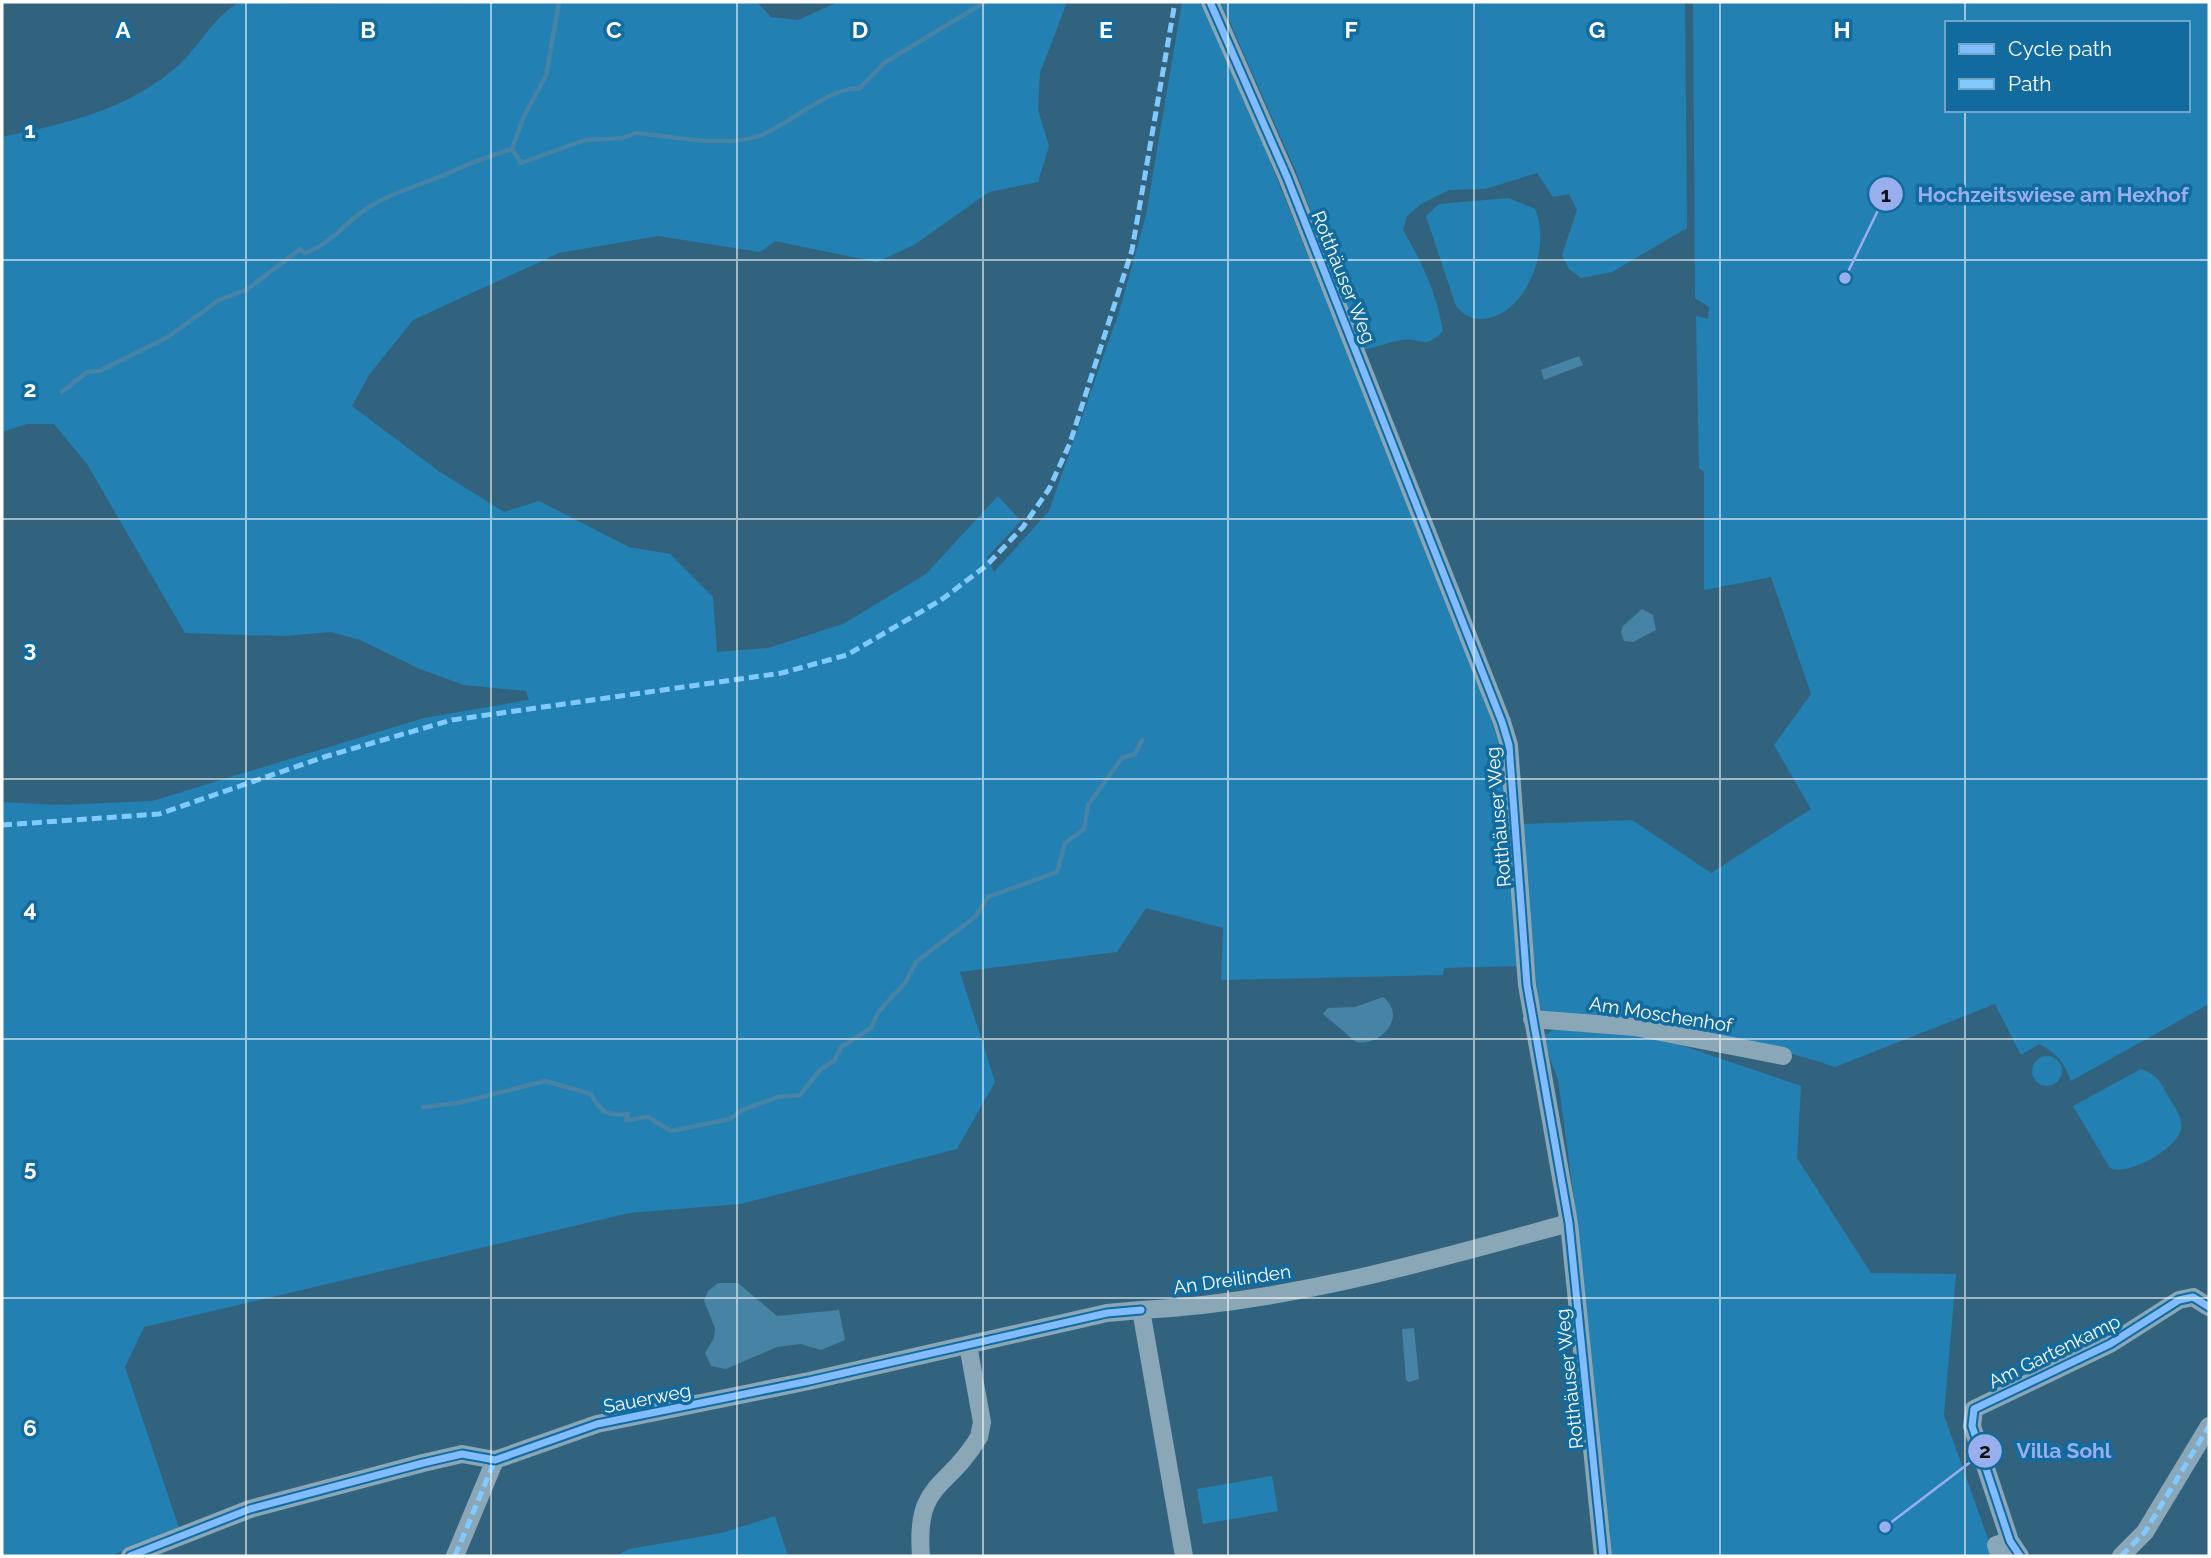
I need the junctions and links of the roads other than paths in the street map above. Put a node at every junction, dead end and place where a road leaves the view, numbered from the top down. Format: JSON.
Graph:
{"nodes":[{"id":1,"x":1210,"y":2,"type":"edge"},
{"id":2,"x":1532,"y":1018,"type":"junction"},
{"id":3,"x":1783,"y":1056,"type":"dead end"},
{"id":4,"x":1569,"y":1223,"type":"junction"},
{"id":5,"x":2209,"y":1307,"type":"edge"},
{"id":6,"x":1141,"y":1310,"type":"junction"},
{"id":7,"x":968,"y":1345,"type":"junction"},
{"id":8,"x":2209,"y":1426,"type":"edge"},
{"id":9,"x":495,"y":1460,"type":"junction"},
{"id":10,"x":2002,"y":1547,"type":"edge"},
{"id":11,"x":130,"y":1556,"type":"edge"},
{"id":12,"x":455,"y":1556,"type":"edge"},
{"id":13,"x":920,"y":1556,"type":"edge"},
{"id":14,"x":1184,"y":1556,"type":"edge"},
{"id":15,"x":1603,"y":1556,"type":"edge"},
{"id":16,"x":2020,"y":1556,"type":"edge"},
{"id":17,"x":2121,"y":1556,"type":"edge"}],
"edges":[{"from":1,"to":2,"type":"street","name":"Rotthäuser Weg"},
{"from":2,"to":3,"type":"street","name":"Am Moschenhof"},
{"from":2,"to":4,"type":"street","name":"Rotthäuser Weg"},
{"from":4,"to":6,"type":"street","name":"An Dreilinden"},
{"from":4,"to":15,"type":"street","name":"Rotthäuser Weg"},
{"from":5,"to":10,"type":"street","name":"Am Gartenkamp"},
{"from":6,"to":7,"type":"street","name":"Sauerweg"},
{"from":6,"to":14,"type":"street"},
{"from":7,"to":9,"type":"street","name":"Sauerweg"},
{"from":7,"to":13,"type":"street"},
{"from":8,"to":17,"type":"street"},
{"from":9,"to":11,"type":"street","name":"Sauerweg"},
{"from":9,"to":12,"type":"street"},
{"from":10,"to":16,"type":"street","name":"Am Gartenkamp"}]}
